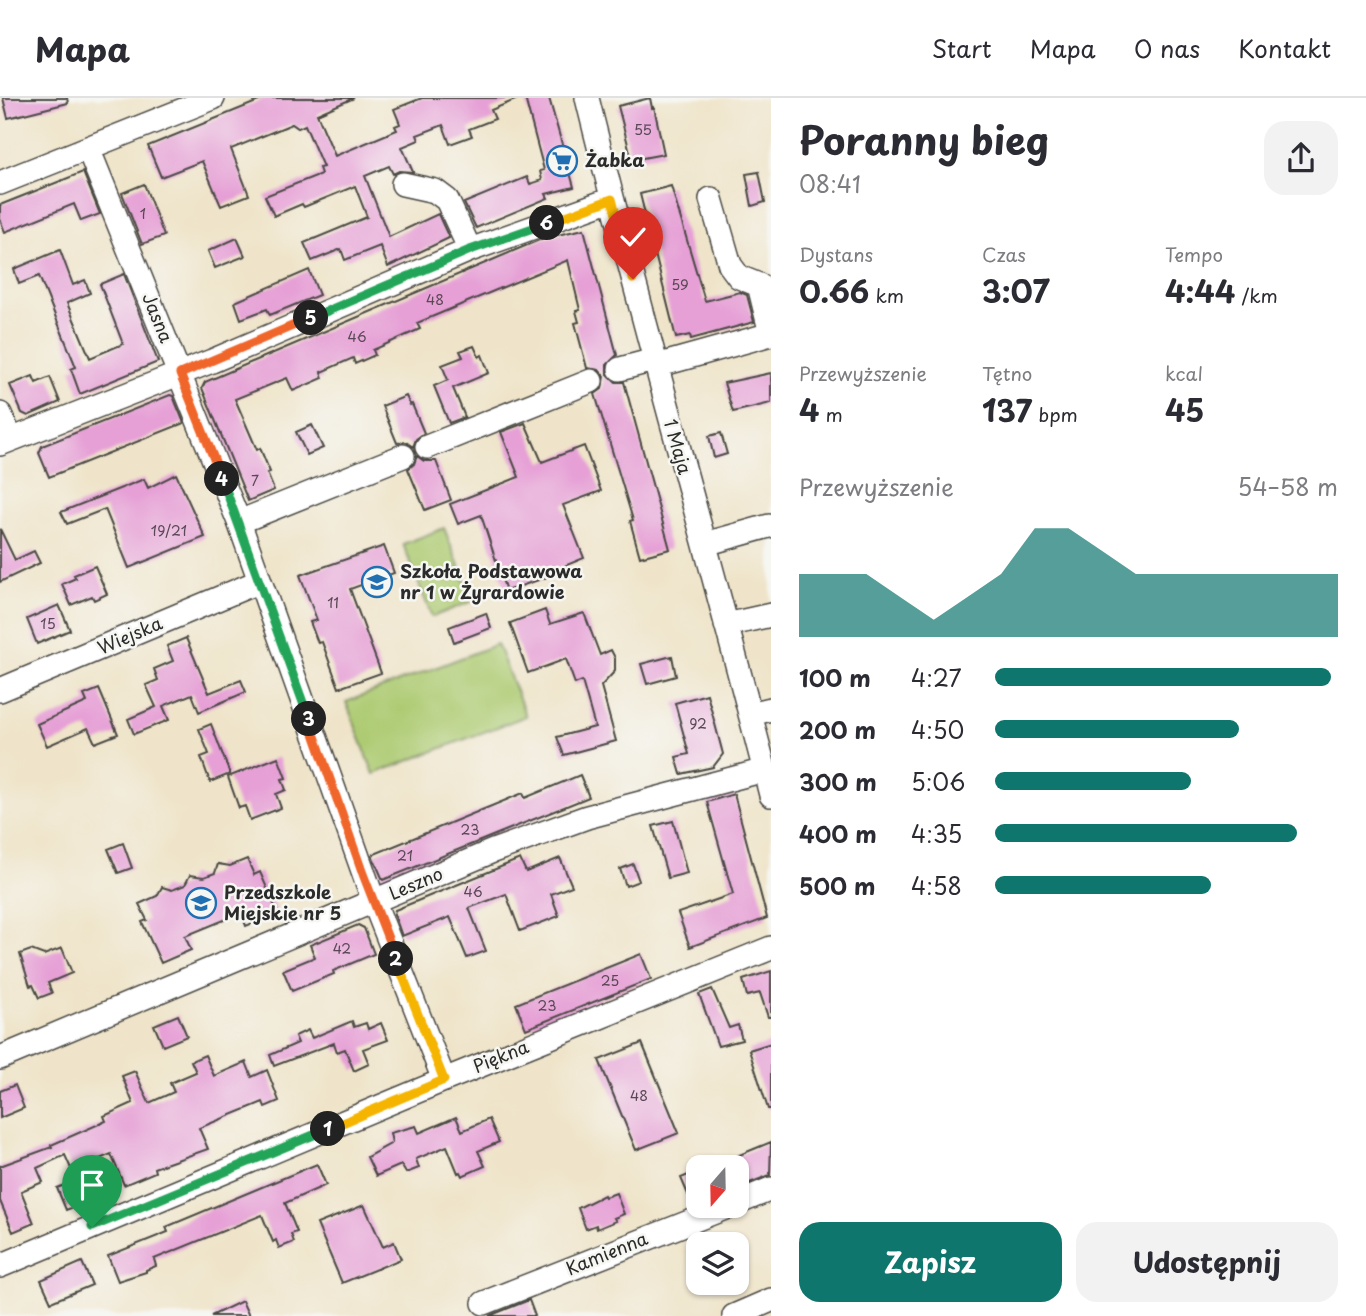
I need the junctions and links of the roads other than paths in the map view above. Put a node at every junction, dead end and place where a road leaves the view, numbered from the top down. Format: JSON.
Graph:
{"nodes":[{"id":1,"x":213,"y":98,"type":"edge"},
{"id":2,"x":587,"y":98,"type":"edge"},
{"id":3,"x":165,"y":107,"type":"edge"},
{"id":4,"x":88,"y":148,"type":"junction"},
{"id":5,"x":0,"y":183,"type":"edge"},
{"id":6,"x":403,"y":184,"type":"dead end"},
{"id":7,"x":612,"y":199,"type":"junction"},
{"id":8,"x":712,"y":199,"type":"dead end"},
{"id":9,"x":470,"y":250,"type":"junction"},
{"id":10,"x":765,"y":284,"type":"edge"},
{"id":11,"x":771,"y":334,"type":"edge"},
{"id":12,"x":655,"y":363,"type":"junction"},
{"id":13,"x":620,"y":369,"type":"dead end"},
{"id":14,"x":180,"y":374,"type":"junction"},
{"id":15,"x":591,"y":381,"type":"dead end"},
{"id":16,"x":0,"y":414,"type":"edge"},
{"id":17,"x":5,"y":441,"type":"edge"},
{"id":18,"x":426,"y":447,"type":"dead end"},
{"id":19,"x":403,"y":456,"type":"dead end"},
{"id":20,"x":239,"y":522,"type":"junction"},
{"id":21,"x":769,"y":526,"type":"edge"},
{"id":22,"x":705,"y":544,"type":"junction"},
{"id":23,"x":260,"y":581,"type":"junction"},
{"id":24,"x":771,"y":615,"type":"edge"},
{"id":25,"x":726,"y":625,"type":"junction"},
{"id":26,"x":0,"y":690,"type":"edge"},
{"id":27,"x":760,"y":712,"type":"edge"},
{"id":28,"x":765,"y":770,"type":"junction"},
{"id":29,"x":771,"y":795,"type":"edge"},
{"id":30,"x":374,"y":902,"type":"junction"},
{"id":31,"x":771,"y":948,"type":"edge"},
{"id":32,"x":0,"y":1058,"type":"edge"},
{"id":33,"x":444,"y":1080,"type":"junction"},
{"id":34,"x":771,"y":1189,"type":"edge"},
{"id":35,"x":749,"y":1198,"type":"edge"},
{"id":36,"x":700,"y":1218,"type":"edge"},
{"id":37,"x":0,"y":1266,"type":"edge"},
{"id":38,"x":771,"y":1300,"type":"edge"},
{"id":39,"x":484,"y":1303,"type":"dead end"},
{"id":40,"x":734,"y":1316,"type":"edge"}],
"edges":[{"from":1,"to":3,"type":"street"},
{"from":2,"to":7,"type":"street","name":"1 Maja"},
{"from":3,"to":4,"type":"street"},
{"from":4,"to":5,"type":"street"},
{"from":4,"to":14,"type":"street","name":"Jasna"},
{"from":6,"to":9,"type":"street"},
{"from":7,"to":9,"type":"street"},
{"from":7,"to":12,"type":"street","name":"1 Maja"},
{"from":8,"to":10,"type":"street"},
{"from":9,"to":14,"type":"street"},
{"from":10,"to":11,"type":"street"},
{"from":11,"to":12,"type":"street"},
{"from":12,"to":13,"type":"street"},
{"from":12,"to":22,"type":"street","name":"1 Maja"},
{"from":14,"to":17,"type":"street"},
{"from":14,"to":20,"type":"street","name":"Jasna"},
{"from":15,"to":18,"type":"street"},
{"from":16,"to":17,"type":"street"},
{"from":19,"to":20,"type":"street"},
{"from":20,"to":23,"type":"street","name":"Jasna"},
{"from":21,"to":22,"type":"street"},
{"from":22,"to":25,"type":"street","name":"1 Maja"},
{"from":23,"to":26,"type":"street","name":"Wiejska"},
{"from":23,"to":30,"type":"street","name":"Jasna"},
{"from":24,"to":25,"type":"street"},
{"from":25,"to":27,"type":"street","name":"1 Maja"},
{"from":27,"to":28,"type":"street","name":"1 Maja"},
{"from":28,"to":29,"type":"street","name":"1 Maja"},
{"from":28,"to":30,"type":"street","name":"Leszno"},
{"from":30,"to":32,"type":"street","name":"Leszno"},
{"from":30,"to":33,"type":"street","name":"Jasna"},
{"from":31,"to":33,"type":"street","name":"Piękna"},
{"from":33,"to":37,"type":"street","name":"Piękna"},
{"from":34,"to":35,"type":"street"},
{"from":36,"to":39,"type":"street","name":"Kamienna"},
{"from":38,"to":40,"type":"street"}]}
